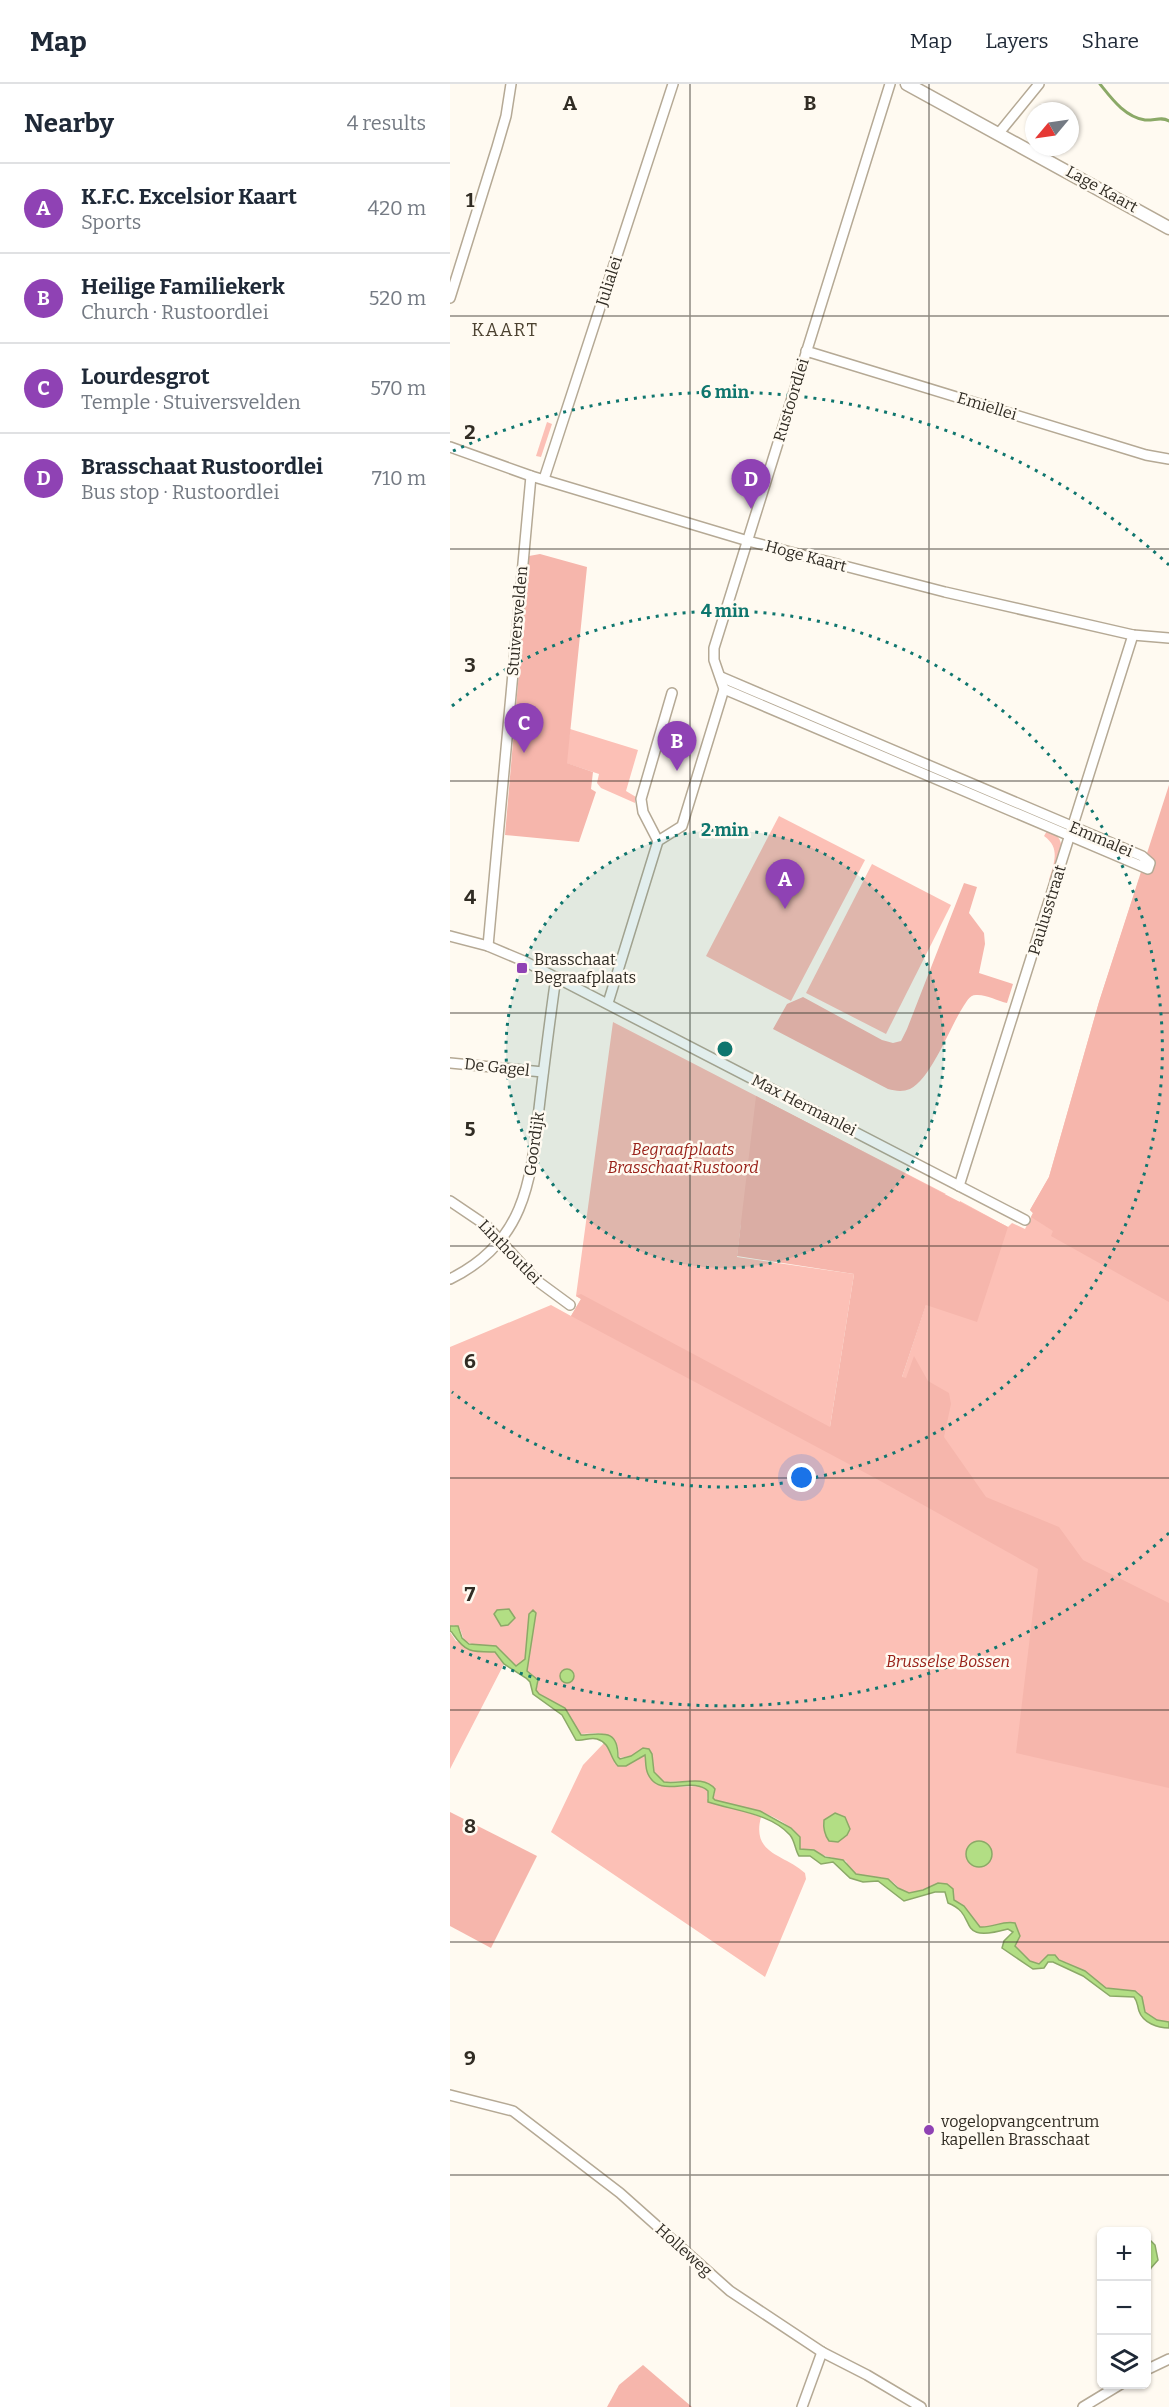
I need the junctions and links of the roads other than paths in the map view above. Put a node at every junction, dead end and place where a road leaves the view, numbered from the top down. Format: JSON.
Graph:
{"nodes":[{"id":1,"x":511,"y":84,"type":"edge"},
{"id":2,"x":673,"y":84,"type":"edge"},
{"id":3,"x":890,"y":84,"type":"edge"},
{"id":4,"x":908,"y":84,"type":"edge"},
{"id":5,"x":1039,"y":84,"type":"edge"},
{"id":6,"x":999,"y":133,"type":"junction"},
{"id":7,"x":1169,"y":228,"type":"edge"},
{"id":8,"x":450,"y":298,"type":"edge"},
{"id":9,"x":806,"y":351,"type":"junction"},
{"id":10,"x":450,"y":447,"type":"edge"},
{"id":11,"x":1169,"y":459,"type":"edge"},
{"id":12,"x":531,"y":476,"type":"junction"},
{"id":13,"x":544,"y":479,"type":"junction"},
{"id":14,"x":748,"y":541,"type":"junction"},
{"id":15,"x":1133,"y":635,"type":"junction"},
{"id":16,"x":1169,"y":638,"type":"edge"},
{"id":17,"x":721,"y":677,"type":"junction"},
{"id":18,"x":724,"y":689,"type":"junction"},
{"id":19,"x":672,"y":693,"type":"dead end"},
{"id":20,"x":1072,"y":831,"type":"junction"},
{"id":21,"x":658,"y":841,"type":"junction"},
{"id":22,"x":450,"y":936,"type":"edge"},
{"id":23,"x":488,"y":946,"type":"junction"},
{"id":24,"x":556,"y":977,"type":"junction"},
{"id":25,"x":608,"y":1003,"type":"junction"},
{"id":26,"x":450,"y":1063,"type":"edge"},
{"id":27,"x":543,"y":1072,"type":"junction"},
{"id":28,"x":960,"y":1186,"type":"junction"},
{"id":29,"x":450,"y":1201,"type":"edge"},
{"id":30,"x":1026,"y":1220,"type":"dead end"},
{"id":31,"x":501,"y":1241,"type":"junction"},
{"id":32,"x":450,"y":1279,"type":"edge"},
{"id":33,"x":570,"y":1305,"type":"dead end"},
{"id":34,"x":450,"y":2095,"type":"edge"},
{"id":35,"x":822,"y":2352,"type":"junction"},
{"id":36,"x":1169,"y":2359,"type":"edge"},
{"id":37,"x":1151,"y":2368,"type":"edge"},
{"id":38,"x":1114,"y":2389,"type":"edge"},
{"id":39,"x":802,"y":2407,"type":"edge"},
{"id":40,"x":921,"y":2407,"type":"edge"},
{"id":41,"x":1083,"y":2407,"type":"edge"}],
"edges":[{"from":1,"to":8,"type":"street"},
{"from":2,"to":13,"type":"street","name":"Julialei"},
{"from":3,"to":9,"type":"street","name":"Rustoordlei"},
{"from":4,"to":6,"type":"street","name":"Lage Kaart"},
{"from":5,"to":6,"type":"street"},
{"from":6,"to":7,"type":"street","name":"Lage Kaart"},
{"from":9,"to":11,"type":"street","name":"Emiellei"},
{"from":9,"to":14,"type":"street","name":"Rustoordlei"},
{"from":10,"to":12,"type":"street","name":"Hoge Kaart"},
{"from":12,"to":13,"type":"street","name":"Hoge Kaart"},
{"from":12,"to":23,"type":"street","name":"Stuiversvelden"},
{"from":13,"to":14,"type":"street","name":"Hoge Kaart"},
{"from":14,"to":15,"type":"street","name":"Hoge Kaart"},
{"from":14,"to":17,"type":"street","name":"Rustoordlei"},
{"from":15,"to":16,"type":"street","name":"Hoge Kaart"},
{"from":15,"to":20,"type":"street","name":"Paulusstraat"},
{"from":17,"to":18,"type":"street","name":"Rustoordlei"},
{"from":17,"to":20,"type":"street","name":"Emmalei"},
{"from":18,"to":20,"type":"street","name":"Emmalei"},
{"from":18,"to":21,"type":"street"},
{"from":19,"to":21,"type":"street"},
{"from":20,"to":20,"type":"street","name":"Emmalei"},
{"from":20,"to":28,"type":"street","name":"Paulusstraat"},
{"from":21,"to":25,"type":"street"},
{"from":22,"to":23,"type":"street","name":"Max Hermanlei"},
{"from":23,"to":24,"type":"street","name":"Max Hermanlei"},
{"from":24,"to":25,"type":"street","name":"Max Hermanlei"},
{"from":24,"to":27,"type":"street","name":"Goordijk"},
{"from":25,"to":28,"type":"street","name":"Max Hermanlei"},
{"from":26,"to":27,"type":"street","name":"De Gagel"},
{"from":27,"to":31,"type":"street","name":"Goordijk"},
{"from":28,"to":30,"type":"street","name":"Max Hermanlei"},
{"from":29,"to":31,"type":"street","name":"Linthoutlei"},
{"from":31,"to":32,"type":"street","name":"Goordijk"},
{"from":31,"to":33,"type":"street","name":"Linthoutlei"},
{"from":34,"to":35,"type":"street","name":"Holleweg"},
{"from":35,"to":39,"type":"street"},
{"from":35,"to":40,"type":"street","name":"Holleweg"},
{"from":36,"to":37,"type":"street"},
{"from":38,"to":41,"type":"street"}]}
